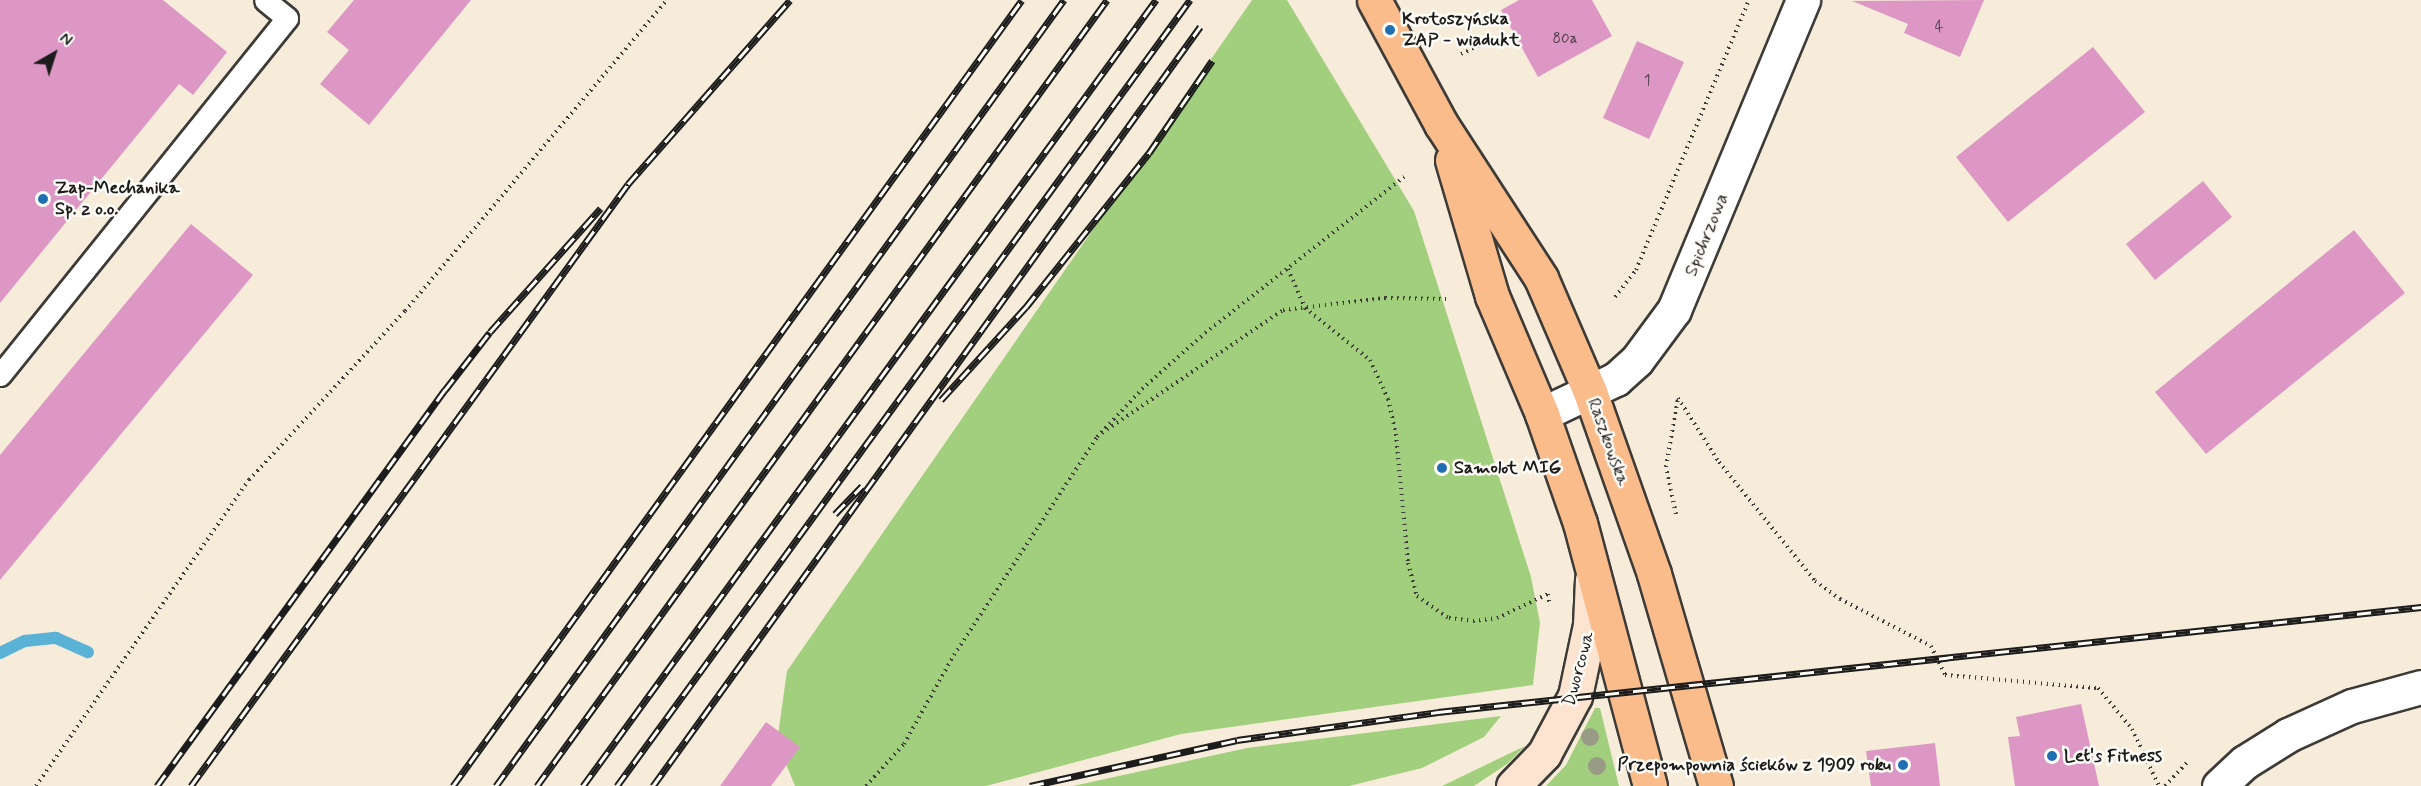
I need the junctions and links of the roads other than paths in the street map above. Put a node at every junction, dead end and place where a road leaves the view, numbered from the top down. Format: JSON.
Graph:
{"nodes":[{"id":1,"x":265,"y":0,"type":"edge"},
{"id":2,"x":1374,"y":0,"type":"edge"},
{"id":3,"x":1803,"y":0,"type":"edge"},
{"id":4,"x":1441,"y":124,"type":"junction"},
{"id":5,"x":0,"y":375,"type":"edge"},
{"id":6,"x":1590,"y":392,"type":"junction"},
{"id":7,"x":1542,"y":414,"type":"junction"},
{"id":8,"x":1592,"y":569,"type":"junction"},
{"id":9,"x":2421,"y":687,"type":"edge"},
{"id":10,"x":1513,"y":786,"type":"edge"},
{"id":11,"x":1650,"y":786,"type":"edge"},
{"id":12,"x":1716,"y":786,"type":"edge"},
{"id":13,"x":2219,"y":786,"type":"edge"}],
"edges":[{"from":1,"to":5,"type":"lane"},
{"from":2,"to":4,"type":"main road","name":"Raszkowska"},
{"from":3,"to":6,"type":"street","name":"Spichrzowa"},
{"from":4,"to":6,"type":"main road","name":"Raszkowska"},
{"from":4,"to":7,"type":"main road","name":"Raszkowska"},
{"from":6,"to":7,"type":"street","name":"Spichrzowa"},
{"from":6,"to":12,"type":"main road","name":"Raszkowska"},
{"from":7,"to":8,"type":"main road","name":"Raszkowska"},
{"from":8,"to":10,"type":"main road","name":"Dworcowa"},
{"from":8,"to":11,"type":"main road","name":"Raszkowska"},
{"from":9,"to":13,"type":"street"}]}
